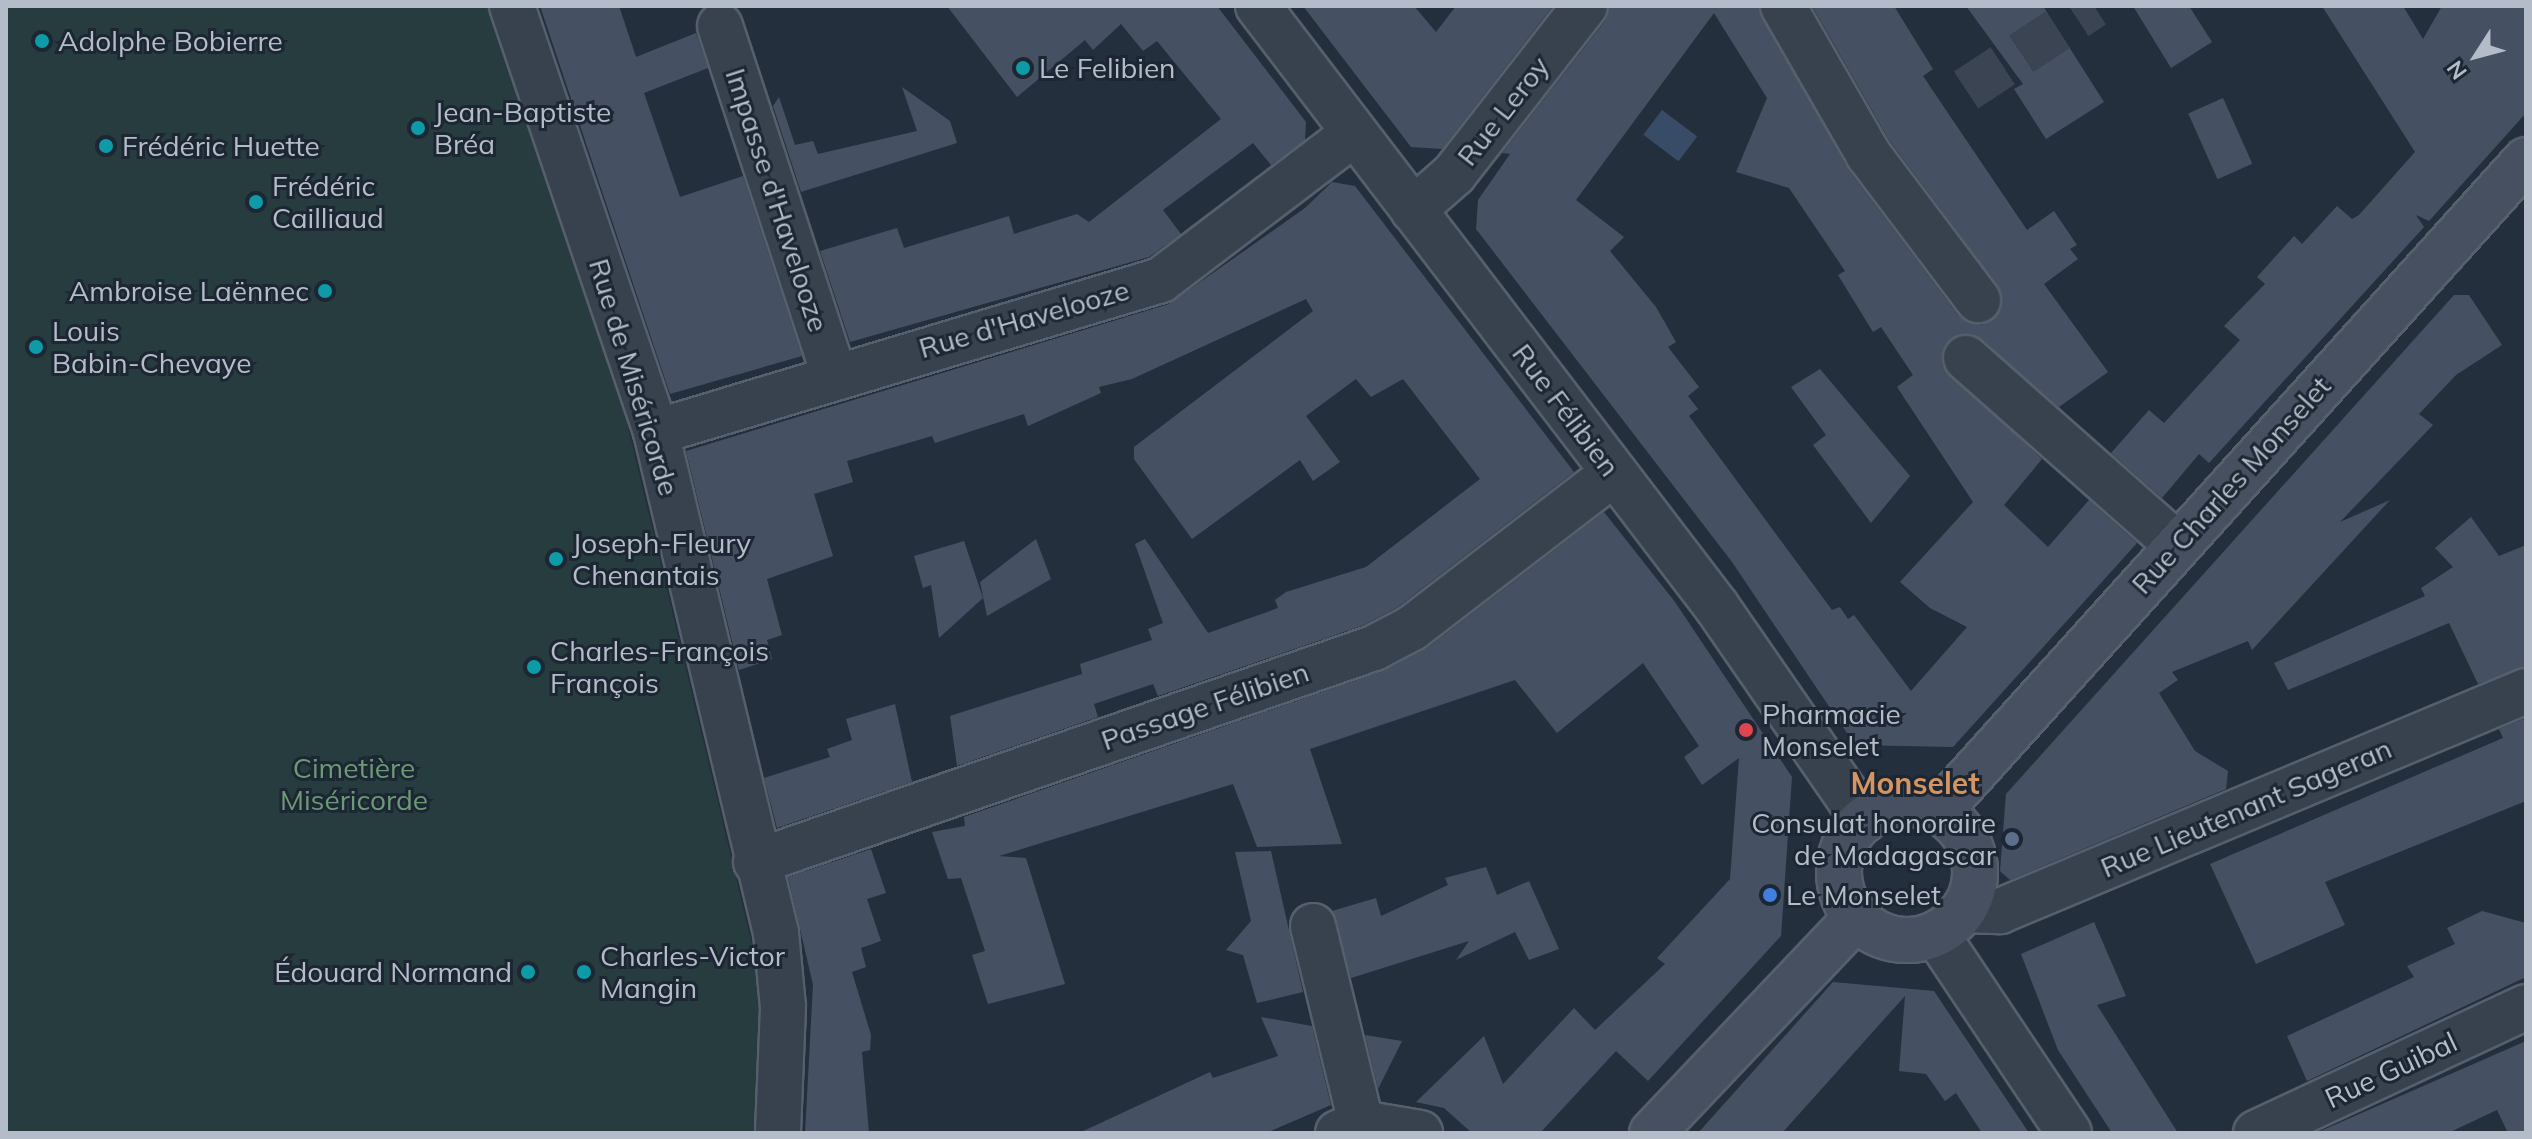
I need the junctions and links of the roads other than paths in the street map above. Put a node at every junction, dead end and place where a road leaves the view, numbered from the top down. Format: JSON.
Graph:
{"nodes":[{"id":1,"x":512,"y":6,"type":"edge"},
{"id":2,"x":1258,"y":6,"type":"edge"},
{"id":3,"x":1585,"y":6,"type":"edge"},
{"id":4,"x":1783,"y":6,"type":"edge"},
{"id":5,"x":720,"y":26,"type":"dead end"},
{"id":6,"x":1355,"y":133,"type":"junction"},
{"id":7,"x":2526,"y":160,"type":"edge"},
{"id":8,"x":1413,"y":210,"type":"junction"},
{"id":9,"x":1978,"y":300,"type":"dead end"},
{"id":10,"x":1966,"y":358,"type":"dead end"},
{"id":11,"x":834,"y":374,"type":"junction"},
{"id":12,"x":656,"y":432,"type":"junction"},
{"id":13,"x":1614,"y":473,"type":"junction"},
{"id":14,"x":2177,"y":545,"type":"junction"},
{"id":15,"x":2526,"y":691,"type":"edge"},
{"id":16,"x":1938,"y":812,"type":"junction"},
{"id":17,"x":1864,"y":820,"type":"junction"},
{"id":18,"x":756,"y":862,"type":"junction"},
{"id":19,"x":1857,"y":917,"type":"junction"},
{"id":20,"x":1950,"y":922,"type":"junction"},
{"id":21,"x":1313,"y":926,"type":"dead end"},
{"id":22,"x":2526,"y":1007,"type":"edge"},
{"id":23,"x":1349,"y":1128,"type":"edge"},
{"id":24,"x":778,"y":1133,"type":"edge"},
{"id":25,"x":1420,"y":1133,"type":"edge"},
{"id":26,"x":1652,"y":1133,"type":"edge"},
{"id":27,"x":2069,"y":1133,"type":"edge"},
{"id":28,"x":2256,"y":1133,"type":"edge"}],
"edges":[{"from":1,"to":12,"type":"street","name":"Rue de Miséricorde"},
{"from":2,"to":6,"type":"street","name":"Rue Félibien"},
{"from":3,"to":8,"type":"street","name":"Rue Leroy"},
{"from":4,"to":9,"type":"street"},
{"from":5,"to":11,"type":"street","name":"Impasse d'Havelooze"},
{"from":6,"to":8,"type":"street","name":"Rue Félibien"},
{"from":6,"to":11,"type":"street","name":"Rue d'Havelooze"},
{"from":7,"to":14,"type":"main road","name":"Rue Charles Monselet"},
{"from":8,"to":13,"type":"street","name":"Rue Félibien"},
{"from":10,"to":14,"type":"street"},
{"from":11,"to":12,"type":"street","name":"Rue d'Havelooze"},
{"from":12,"to":18,"type":"street","name":"Rue de Miséricorde"},
{"from":13,"to":17,"type":"street","name":"Rue Félibien"},
{"from":13,"to":18,"type":"street","name":"Passage Félibien"},
{"from":14,"to":16,"type":"main road","name":"Rue Charles Monselet"},
{"from":15,"to":20,"type":"street","name":"Rue Lieutenant Sageran"},
{"from":16,"to":17,"type":"main road"},
{"from":16,"to":20,"type":"main road"},
{"from":17,"to":19,"type":"main road"},
{"from":18,"to":24,"type":"street","name":"Rue de Miséricorde"},
{"from":19,"to":20,"type":"main road"},
{"from":19,"to":26,"type":"main road"},
{"from":20,"to":27,"type":"street"},
{"from":21,"to":23,"type":"street"},
{"from":22,"to":28,"type":"street","name":"Rue Guibal"},
{"from":23,"to":25,"type":"street"}]}
